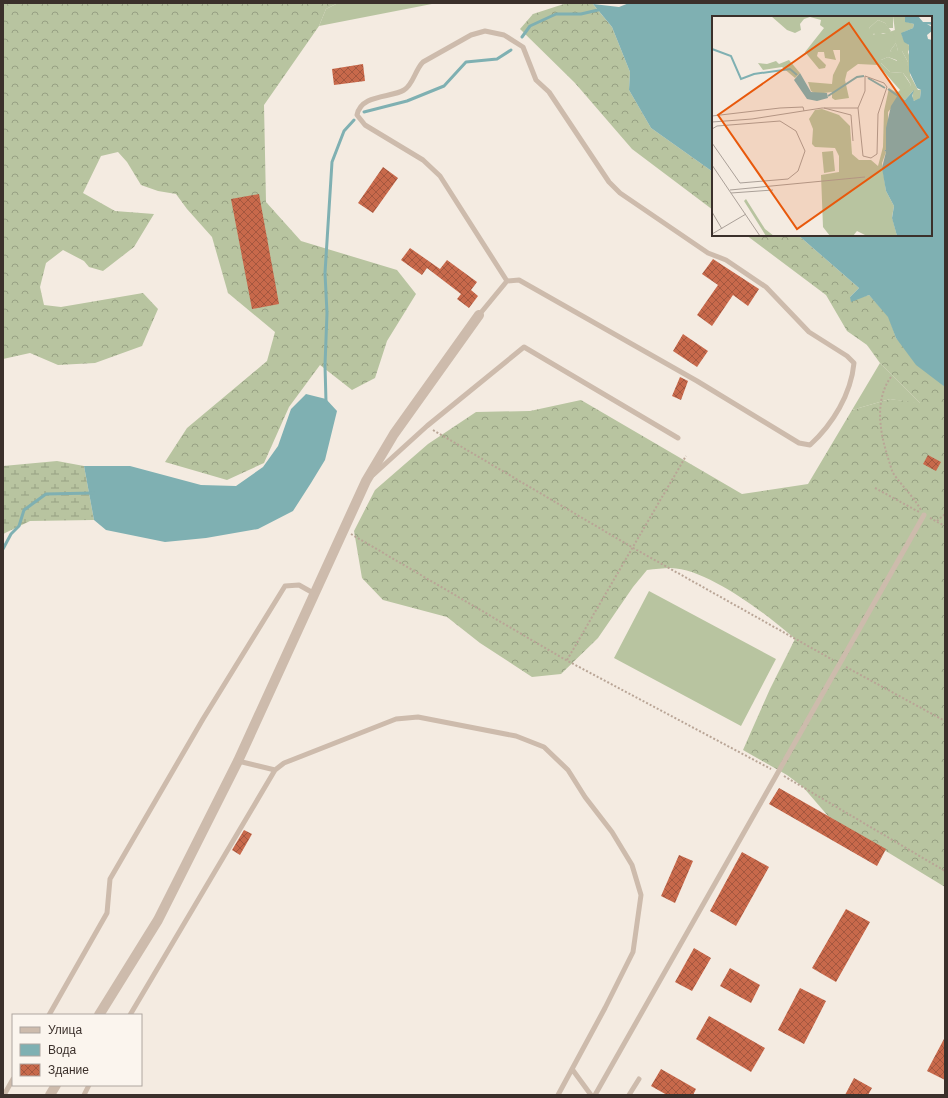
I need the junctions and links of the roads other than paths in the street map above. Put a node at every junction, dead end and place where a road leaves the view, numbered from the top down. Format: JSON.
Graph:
{"nodes":[{"id":1,"x":507,"y":281,"type":"junction"},
{"id":2,"x":479,"y":315,"type":"joint"},
{"id":3,"x":678,"y":438,"type":"dead end"},
{"id":4,"x":366,"y":481,"type":"junction"},
{"id":5,"x":924,"y":514,"type":"road end"},
{"id":6,"x":315,"y":594,"type":"junction"},
{"id":7,"x":238,"y":761,"type":"junction"},
{"id":8,"x":276,"y":770,"type":"junction"},
{"id":9,"x":50,"y":1014,"type":"edge"},
{"id":10,"x":101,"y":1014,"type":"edge"},
{"id":11,"x":131,"y":1014,"type":"edge"},
{"id":12,"x":572,"y":1069,"type":"junction"},
{"id":13,"x":639,"y":1079,"type":"dead end"},
{"id":14,"x":12,"y":1081,"type":"edge"},
{"id":15,"x":55,"y":1086,"type":"edge"},
{"id":16,"x":88,"y":1086,"type":"edge"},
{"id":17,"x":4,"y":1095,"type":"edge"},
{"id":18,"x":50,"y":1095,"type":"edge"},
{"id":19,"x":84,"y":1095,"type":"edge"},
{"id":20,"x":558,"y":1095,"type":"edge"},
{"id":21,"x":591,"y":1095,"type":"edge"},
{"id":22,"x":595,"y":1095,"type":"edge"},
{"id":23,"x":629,"y":1095,"type":"edge"}],
"edges":[{"from":1,"to":1,"type":"lane"},
{"from":1,"to":2,"type":"lane"},
{"from":2,"to":4,"type":"street"},
{"from":3,"to":4,"type":"lane"},
{"from":4,"to":6,"type":"street"},
{"from":5,"to":22,"type":"lane"},
{"from":6,"to":7,"type":"street"},
{"from":6,"to":9,"type":"lane"},
{"from":7,"to":8,"type":"lane"},
{"from":7,"to":10,"type":"street"},
{"from":8,"to":11,"type":"lane"},
{"from":8,"to":12,"type":"lane"},
{"from":12,"to":20,"type":"lane"},
{"from":12,"to":21,"type":"lane"},
{"from":13,"to":23,"type":"lane"},
{"from":14,"to":17,"type":"lane"},
{"from":15,"to":18,"type":"street"},
{"from":16,"to":19,"type":"lane"}]}
